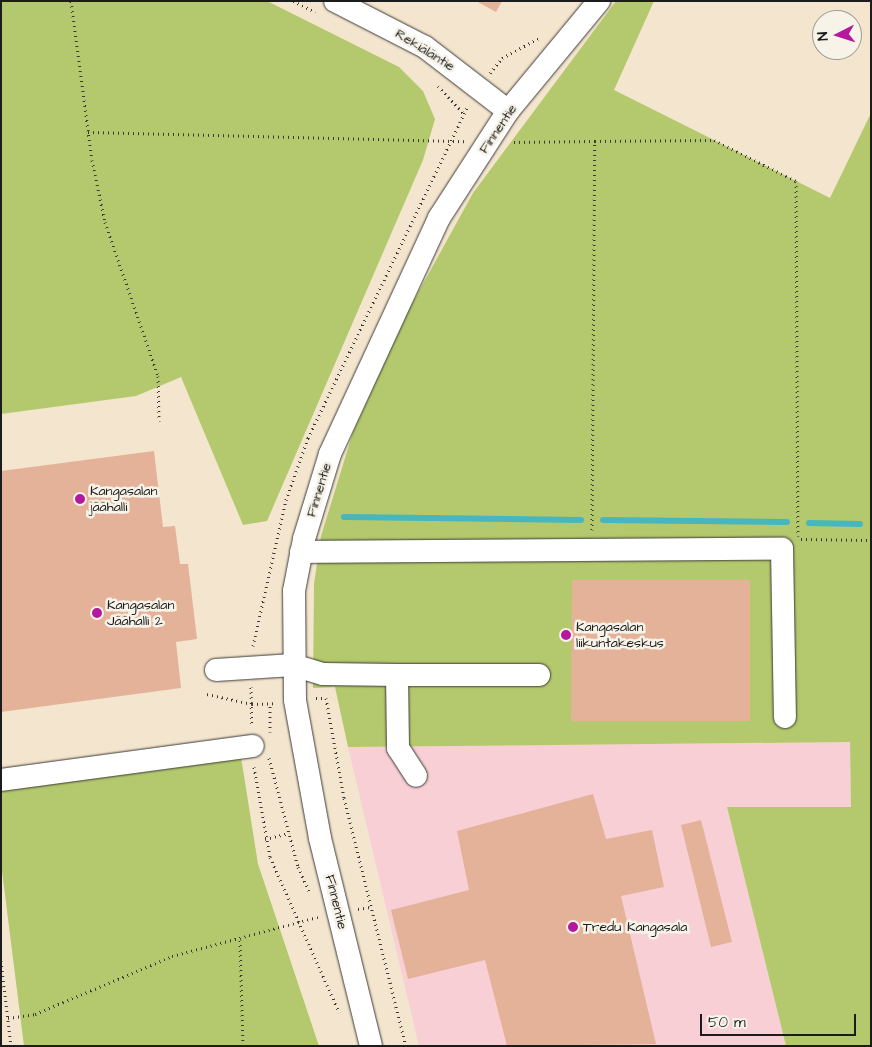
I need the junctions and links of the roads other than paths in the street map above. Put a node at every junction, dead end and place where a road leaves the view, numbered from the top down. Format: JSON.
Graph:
{"nodes":[{"id":1,"x":335,"y":1,"type":"edge"},
{"id":2,"x":599,"y":1,"type":"edge"},
{"id":3,"x":508,"y":111,"type":"junction"},
{"id":4,"x":301,"y":552,"type":"junction"},
{"id":5,"x":293,"y":665,"type":"junction"},
{"id":6,"x":216,"y":670,"type":"dead end"},
{"id":7,"x":397,"y":675,"type":"junction"},
{"id":8,"x":539,"y":675,"type":"dead end"},
{"id":9,"x":785,"y":717,"type":"dead end"},
{"id":10,"x":264,"y":746,"type":"road end"},
{"id":11,"x":416,"y":776,"type":"dead end"},
{"id":12,"x":1,"y":780,"type":"edge"},
{"id":13,"x":371,"y":1046,"type":"edge"}],
"edges":[{"from":1,"to":3,"type":"street","name":"Rekiäläntie"},
{"from":2,"to":3,"type":"street","name":"Finnentie"},
{"from":3,"to":4,"type":"street","name":"Finnentie"},
{"from":4,"to":5,"type":"street","name":"Finnentie"},
{"from":4,"to":9,"type":"street"},
{"from":5,"to":6,"type":"street"},
{"from":5,"to":7,"type":"street"},
{"from":5,"to":13,"type":"street","name":"Finnentie"},
{"from":7,"to":8,"type":"street"},
{"from":7,"to":11,"type":"street"},
{"from":10,"to":12,"type":"street"}]}
